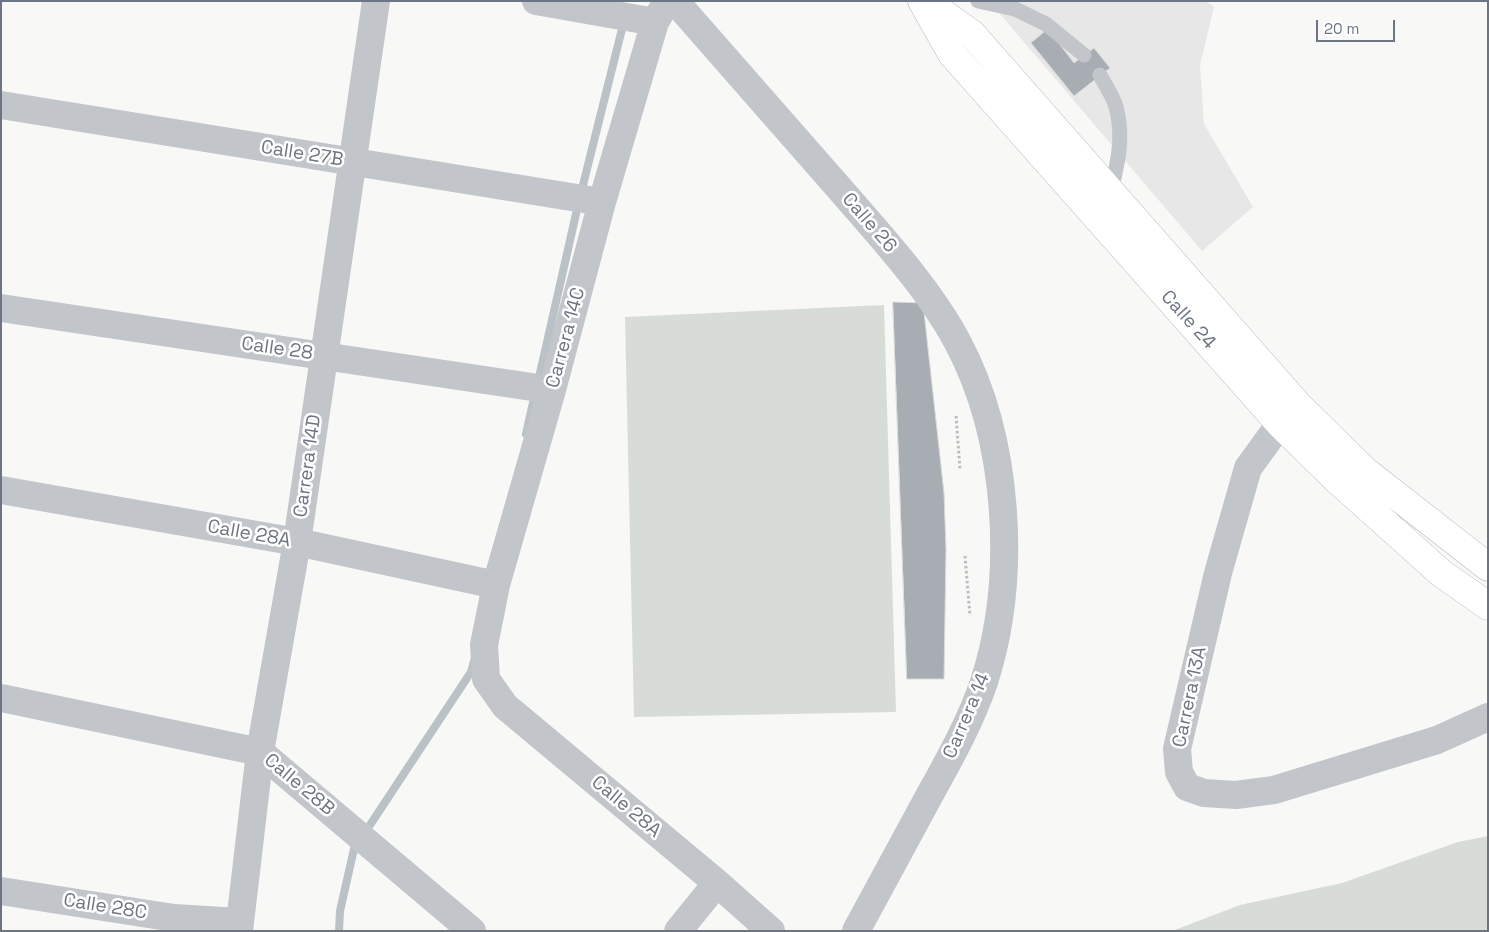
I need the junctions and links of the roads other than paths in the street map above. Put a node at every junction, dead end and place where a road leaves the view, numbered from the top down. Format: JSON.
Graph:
{"nodes":[{"id":1,"x":376,"y":1,"type":"edge"},
{"id":2,"x":536,"y":1,"type":"edge"},
{"id":3,"x":675,"y":1,"type":"edge"},
{"id":4,"x":922,"y":1,"type":"edge"},
{"id":5,"x":926,"y":1,"type":"edge"},
{"id":6,"x":978,"y":1,"type":"edge"},
{"id":7,"x":661,"y":11,"type":"edge"},
{"id":8,"x":1084,"y":55,"type":"dead end"},
{"id":9,"x":1100,"y":75,"type":"dead end"},
{"id":10,"x":1,"y":105,"type":"edge"},
{"id":11,"x":352,"y":162,"type":"junction"},
{"id":12,"x":1111,"y":191,"type":"junction"},
{"id":13,"x":602,"y":202,"type":"junction"},
{"id":14,"x":1090,"y":210,"type":"junction"},
{"id":15,"x":1,"y":308,"type":"edge"},
{"id":16,"x":324,"y":357,"type":"junction"},
{"id":17,"x":552,"y":390,"type":"junction"},
{"id":18,"x":1289,"y":414,"type":"junction"},
{"id":19,"x":1001,"y":480,"type":"joint"},
{"id":20,"x":1,"y":490,"type":"edge"},
{"id":21,"x":297,"y":542,"type":"junction"},
{"id":22,"x":1488,"y":567,"type":"edge"},
{"id":23,"x":496,"y":584,"type":"junction"},
{"id":24,"x":1488,"y":606,"type":"edge"},
{"id":25,"x":486,"y":679,"type":"joint"},
{"id":26,"x":1,"y":698,"type":"edge"},
{"id":27,"x":1488,"y":717,"type":"edge"},
{"id":28,"x":260,"y":752,"type":"junction"},
{"id":29,"x":716,"y":883,"type":"junction"},
{"id":30,"x":1,"y":891,"type":"edge"},
{"id":31,"x":171,"y":924,"type":"edge"},
{"id":32,"x":239,"y":926,"type":"edge"},
{"id":33,"x":472,"y":931,"type":"edge"},
{"id":34,"x":678,"y":931,"type":"edge"},
{"id":35,"x":771,"y":931,"type":"edge"},
{"id":36,"x":856,"y":931,"type":"edge"}],
"edges":[{"from":1,"to":11,"type":"street","name":"Carrera 14D"},
{"from":2,"to":7,"type":"street"},
{"from":3,"to":19,"type":"street","name":"Calle 26"},
{"from":4,"to":14,"type":"main road","name":"Calle 24"},
{"from":5,"to":12,"type":"main road","name":"Calle 24"},
{"from":6,"to":8,"type":"lane"},
{"from":7,"to":13,"type":"street","name":"Carrera 14C"},
{"from":9,"to":12,"type":"lane"},
{"from":10,"to":11,"type":"street","name":"Calle 27B"},
{"from":11,"to":13,"type":"street","name":"Calle 27B"},
{"from":11,"to":16,"type":"street","name":"Carrera 14D"},
{"from":12,"to":14,"type":"lane"},
{"from":12,"to":18,"type":"main road","name":"Calle 24"},
{"from":13,"to":17,"type":"street","name":"Carrera 14C"},
{"from":14,"to":18,"type":"main road","name":"Calle 24"},
{"from":15,"to":16,"type":"street","name":"Calle 28"},
{"from":16,"to":17,"type":"street","name":"Calle 28"},
{"from":16,"to":21,"type":"street","name":"Carrera 14D"},
{"from":17,"to":23,"type":"street","name":"Carrera 14C"},
{"from":18,"to":22,"type":"main road","name":"Calle 24"},
{"from":18,"to":24,"type":"main road","name":"Calle 24"},
{"from":18,"to":27,"type":"street","name":"Carrera 13A"},
{"from":19,"to":36,"type":"street","name":"Carrera 14"},
{"from":20,"to":21,"type":"street","name":"Calle 28A"},
{"from":21,"to":23,"type":"street","name":"Calle 28A"},
{"from":21,"to":28,"type":"street","name":"Carrera 14D"},
{"from":23,"to":25,"type":"street","name":"Carrera 14C"},
{"from":25,"to":29,"type":"street","name":"Calle 28A"},
{"from":26,"to":28,"type":"street","name":"Calle 28B"},
{"from":28,"to":32,"type":"street","name":"Carrera 14D"},
{"from":28,"to":33,"type":"street","name":"Calle 28B"},
{"from":29,"to":34,"type":"street"},
{"from":29,"to":35,"type":"street","name":"Calle 28A"},
{"from":30,"to":31,"type":"street","name":"Calle 28C"},
{"from":31,"to":32,"type":"street","name":"Calle 28C"}]}
